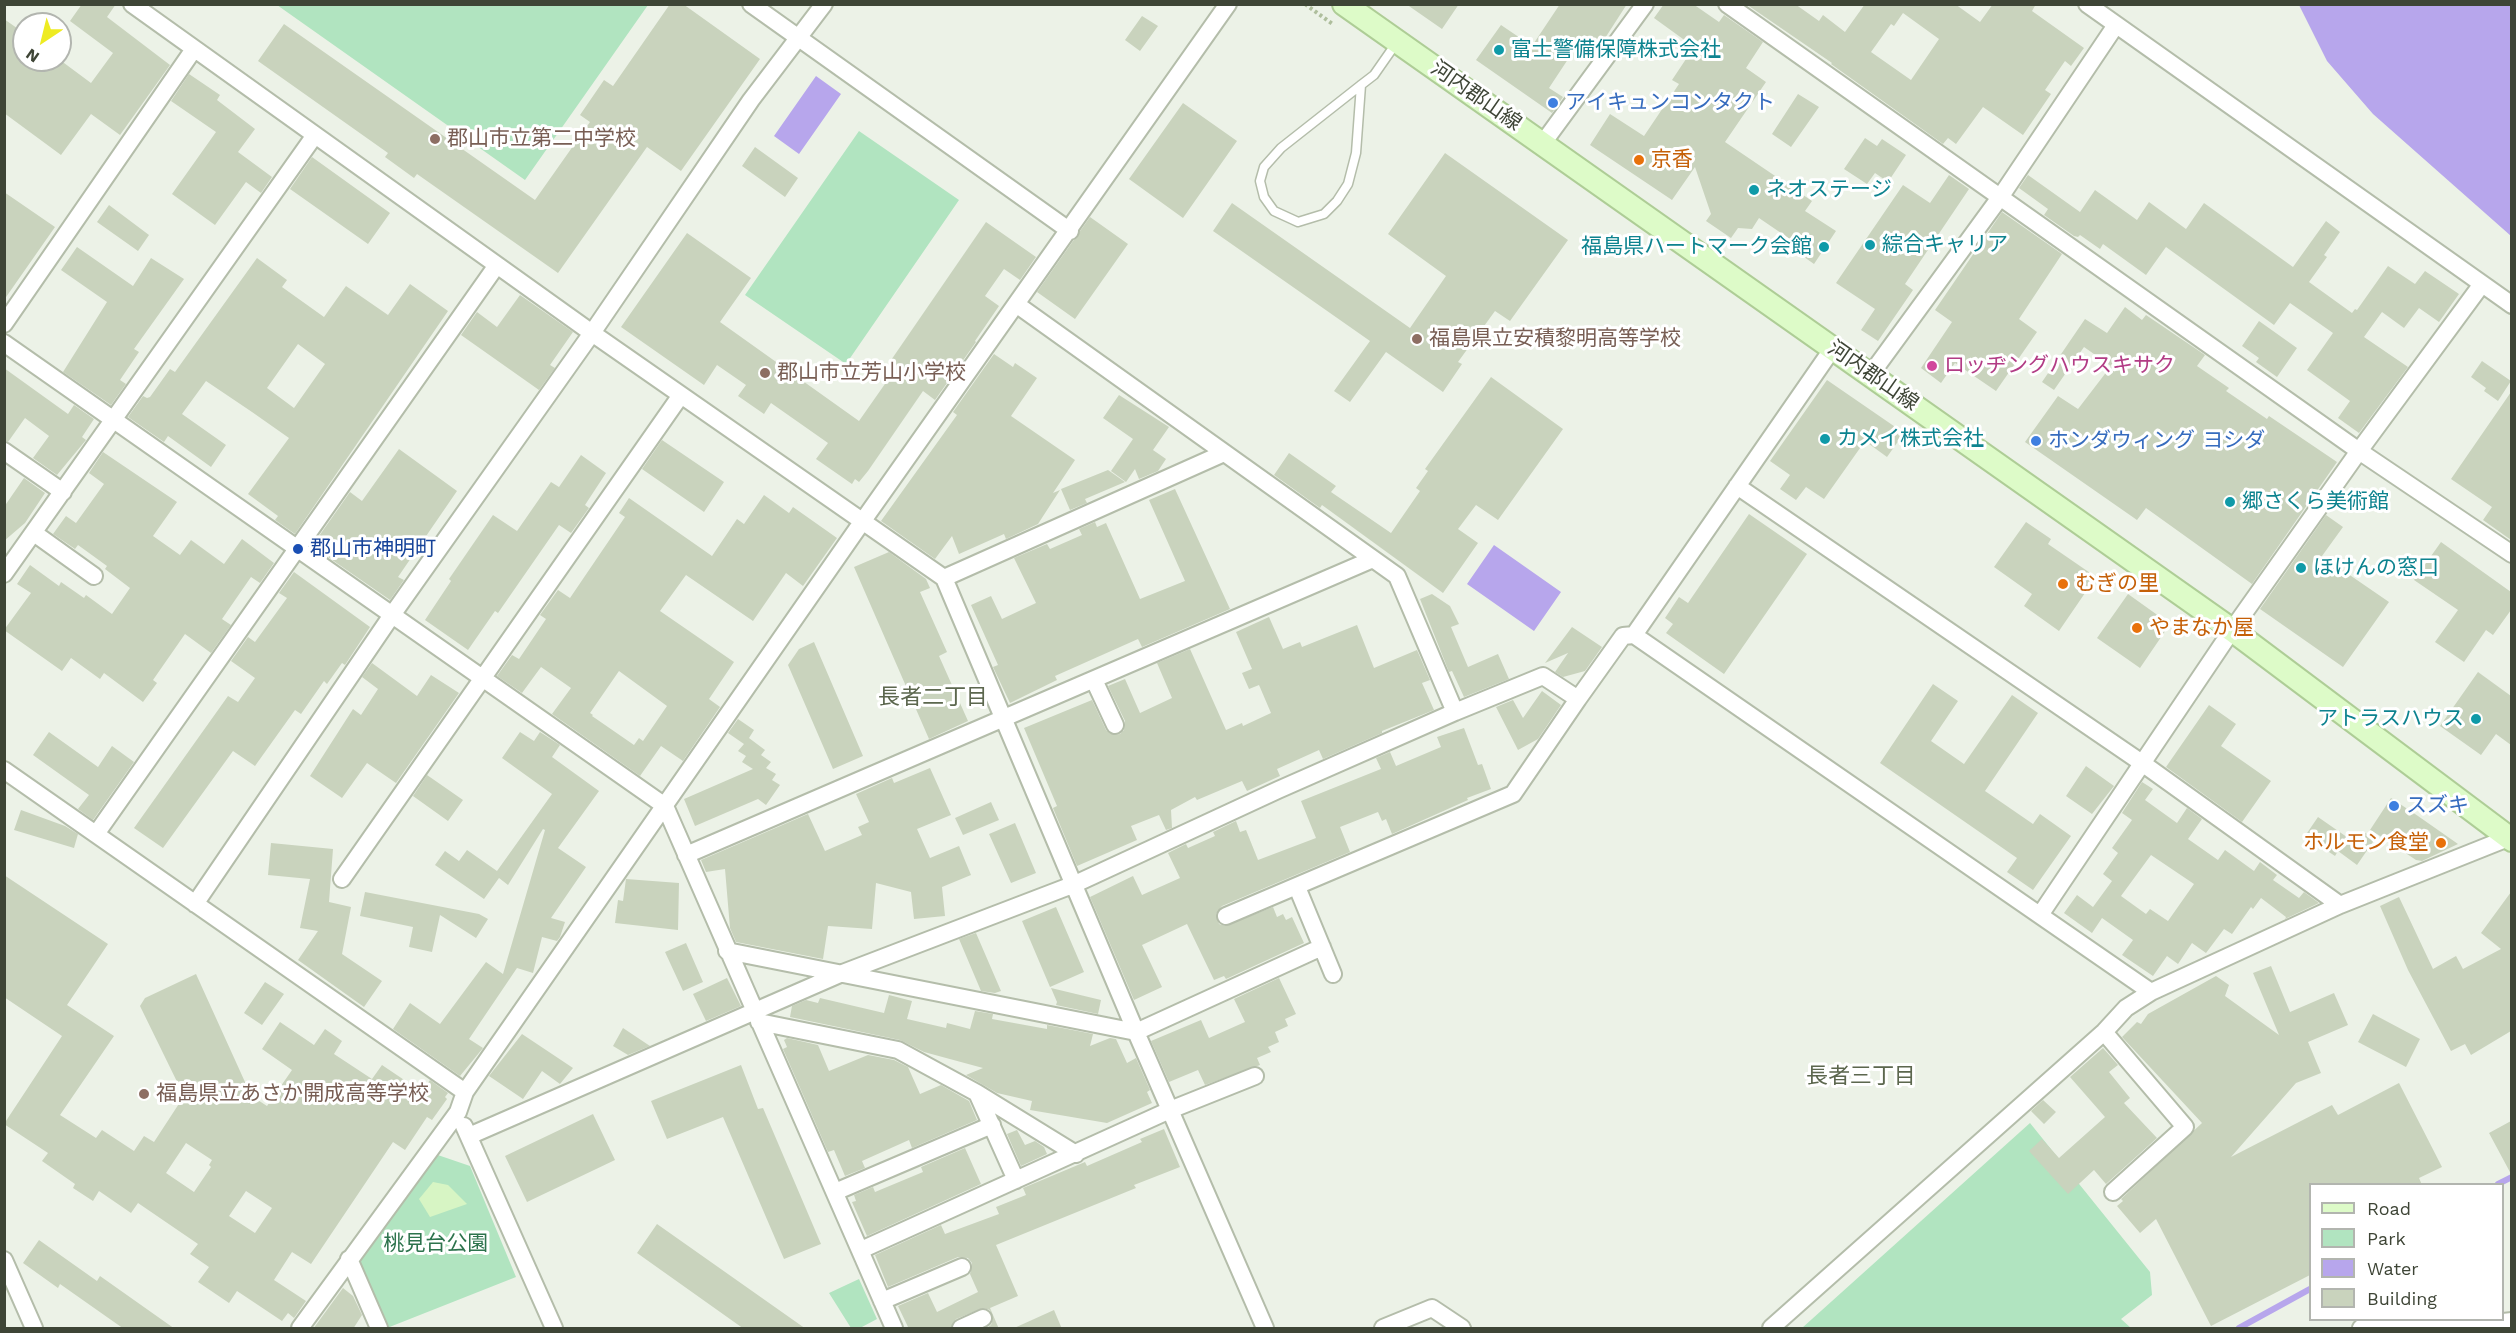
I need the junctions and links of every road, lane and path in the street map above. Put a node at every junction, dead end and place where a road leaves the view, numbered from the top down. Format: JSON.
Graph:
{"nodes":[{"id":1,"x":132,"y":4,"type":"edge"},
{"id":2,"x":751,"y":4,"type":"edge"},
{"id":3,"x":825,"y":4,"type":"edge"},
{"id":4,"x":1228,"y":4,"type":"edge"},
{"id":5,"x":1344,"y":4,"type":"edge"},
{"id":6,"x":1645,"y":4,"type":"edge"},
{"id":7,"x":1727,"y":4,"type":"edge"},
{"id":8,"x":2087,"y":4,"type":"edge"},
{"id":9,"x":2116,"y":25,"type":"junction"},
{"id":10,"x":800,"y":39,"type":"junction"},
{"id":11,"x":1398,"y":42,"type":"junction"},
{"id":12,"x":194,"y":49,"type":"junction"},
{"id":13,"x":1361,"y":85,"type":"junction"},
{"id":14,"x":315,"y":135,"type":"junction"},
{"id":15,"x":1544,"y":143,"type":"junction"},
{"id":16,"x":2001,"y":196,"type":"junction"},
{"id":17,"x":1070,"y":231,"type":"junction"},
{"id":18,"x":497,"y":265,"type":"junction"},
{"id":19,"x":2482,"y":284,"type":"junction"},
{"id":20,"x":1016,"y":304,"type":"junction"},
{"id":21,"x":2511,"y":305,"type":"edge"},
{"id":22,"x":4,"y":324,"type":"edge"},
{"id":23,"x":592,"y":333,"type":"junction"},
{"id":24,"x":4,"y":343,"type":"edge"},
{"id":25,"x":1833,"y":348,"type":"junction"},
{"id":26,"x":1871,"y":374,"type":"junction"},
{"id":27,"x":681,"y":395,"type":"junction"},
{"id":28,"x":114,"y":422,"type":"junction"},
{"id":29,"x":4,"y":451,"type":"edge"},
{"id":30,"x":2359,"y":451,"type":"junction"},
{"id":31,"x":1224,"y":453,"type":"junction"},
{"id":32,"x":1737,"y":486,"type":"junction"},
{"id":33,"x":63,"y":492,"type":"junction"},
{"id":34,"x":862,"y":522,"type":"junction"},
{"id":35,"x":34,"y":533,"type":"junction"},
{"id":36,"x":297,"y":549,"type":"junction"},
{"id":37,"x":2511,"y":554,"type":"edge"},
{"id":38,"x":1373,"y":559,"type":"junction"},
{"id":39,"x":4,"y":574,"type":"edge"},
{"id":40,"x":94,"y":576,"type":"dead end"},
{"id":41,"x":944,"y":578,"type":"junction"},
{"id":42,"x":392,"y":615,"type":"junction"},
{"id":43,"x":2232,"y":630,"type":"junction"},
{"id":44,"x":1634,"y":635,"type":"junction"},
{"id":45,"x":482,"y":678,"type":"junction"},
{"id":46,"x":1094,"y":680,"type":"junction"},
{"id":47,"x":1578,"y":699,"type":"junction"},
{"id":48,"x":1455,"y":712,"type":"junction"},
{"id":49,"x":1004,"y":718,"type":"junction"},
{"id":50,"x":1115,"y":725,"type":"dead end"},
{"id":51,"x":2142,"y":764,"type":"junction"},
{"id":52,"x":4,"y":770,"type":"edge"},
{"id":53,"x":665,"y":806,"type":"junction"},
{"id":54,"x":96,"y":834,"type":"junction"},
{"id":55,"x":2510,"y":839,"type":"edge"},
{"id":56,"x":686,"y":855,"type":"junction"},
{"id":57,"x":342,"y":879,"type":"dead end"},
{"id":58,"x":1075,"y":884,"type":"junction"},
{"id":59,"x":1297,"y":887,"type":"junction"},
{"id":60,"x":195,"y":903,"type":"junction"},
{"id":61,"x":2340,"y":905,"type":"junction"},
{"id":62,"x":2040,"y":915,"type":"junction"},
{"id":63,"x":1226,"y":916,"type":"dead end"},
{"id":64,"x":1322,"y":947,"type":"junction"},
{"id":65,"x":727,"y":951,"type":"junction"},
{"id":66,"x":840,"y":974,"type":"junction"},
{"id":67,"x":1333,"y":974,"type":"dead end"},
{"id":68,"x":2151,"y":992,"type":"junction"},
{"id":69,"x":756,"y":1016,"type":"junction"},
{"id":70,"x":1136,"y":1032,"type":"junction"},
{"id":71,"x":2104,"y":1032,"type":"junction"},
{"id":72,"x":1254,"y":1076,"type":"dead end"},
{"id":73,"x":465,"y":1092,"type":"junction"},
{"id":74,"x":977,"y":1093,"type":"junction"},
{"id":75,"x":1170,"y":1110,"type":"junction"},
{"id":76,"x":458,"y":1112,"type":"junction"},
{"id":77,"x":992,"y":1125,"type":"junction"},
{"id":78,"x":469,"y":1136,"type":"junction"},
{"id":79,"x":1076,"y":1154,"type":"junction"},
{"id":80,"x":1016,"y":1180,"type":"junction"},
{"id":81,"x":835,"y":1192,"type":"junction"},
{"id":82,"x":2113,"y":1192,"type":"dead end"},
{"id":83,"x":861,"y":1250,"type":"junction"},
{"id":84,"x":350,"y":1259,"type":"junction"},
{"id":85,"x":4,"y":1260,"type":"edge"},
{"id":86,"x":962,"y":1267,"type":"dead end"},
{"id":87,"x":882,"y":1301,"type":"junction"},
{"id":88,"x":983,"y":1318,"type":"dead end"},
{"id":89,"x":2511,"y":1321,"type":"edge"},
{"id":90,"x":1392,"y":1327,"type":"edge"},
{"id":91,"x":34,"y":1329,"type":"edge"},
{"id":92,"x":300,"y":1329,"type":"edge"},
{"id":93,"x":379,"y":1329,"type":"edge"},
{"id":94,"x":554,"y":1329,"type":"edge"},
{"id":95,"x":894,"y":1329,"type":"edge"},
{"id":96,"x":961,"y":1329,"type":"edge"},
{"id":97,"x":1265,"y":1329,"type":"edge"},
{"id":98,"x":1462,"y":1329,"type":"edge"},
{"id":99,"x":1771,"y":1329,"type":"edge"},
{"id":100,"x":2361,"y":1329,"type":"edge"}],
"edges":[{"from":1,"to":12,"type":"street"},
{"from":2,"to":10,"type":"street"},
{"from":3,"to":10,"type":"street"},
{"from":4,"to":17,"type":"street"},
{"from":5,"to":11,"type":"main road","name":"河内郡山線"},
{"from":6,"to":15,"type":"street"},
{"from":7,"to":16,"type":"street"},
{"from":8,"to":9,"type":"street"},
{"from":9,"to":16,"type":"street"},
{"from":9,"to":19,"type":"street"},
{"from":10,"to":17,"type":"street"},
{"from":10,"to":23,"type":"street"},
{"from":11,"to":13,"type":"lane"},
{"from":11,"to":15,"type":"main road","name":"河内郡山線"},
{"from":12,"to":14,"type":"street"},
{"from":12,"to":22,"type":"street"},
{"from":13,"to":13,"type":"lane"},
{"from":14,"to":18,"type":"street"},
{"from":14,"to":28,"type":"street"},
{"from":15,"to":25,"type":"main road","name":"河内郡山線"},
{"from":16,"to":26,"type":"street"},
{"from":16,"to":30,"type":"street"},
{"from":17,"to":20,"type":"street"},
{"from":18,"to":23,"type":"street"},
{"from":18,"to":36,"type":"street"},
{"from":19,"to":21,"type":"street"},
{"from":19,"to":30,"type":"street"},
{"from":20,"to":31,"type":"street"},
{"from":20,"to":34,"type":"street"},
{"from":23,"to":27,"type":"street"},
{"from":23,"to":42,"type":"street"},
{"from":24,"to":28,"type":"street"},
{"from":25,"to":26,"type":"main road","name":"河内郡山線"},
{"from":25,"to":32,"type":"street"},
{"from":26,"to":43,"type":"main road","name":"河内郡山線"},
{"from":27,"to":34,"type":"street"},
{"from":27,"to":45,"type":"street"},
{"from":28,"to":33,"type":"street"},
{"from":28,"to":36,"type":"street"},
{"from":29,"to":33,"type":"street"},
{"from":30,"to":37,"type":"street"},
{"from":30,"to":43,"type":"street"},
{"from":31,"to":38,"type":"street"},
{"from":31,"to":41,"type":"street"},
{"from":32,"to":44,"type":"street"},
{"from":32,"to":51,"type":"street"},
{"from":33,"to":35,"type":"street"},
{"from":34,"to":41,"type":"street"},
{"from":34,"to":53,"type":"street"},
{"from":35,"to":39,"type":"street"},
{"from":35,"to":40,"type":"street"},
{"from":36,"to":42,"type":"street"},
{"from":36,"to":54,"type":"street"},
{"from":38,"to":46,"type":"street"},
{"from":38,"to":48,"type":"street"},
{"from":41,"to":49,"type":"street"},
{"from":42,"to":45,"type":"street"},
{"from":42,"to":60,"type":"street"},
{"from":43,"to":51,"type":"street"},
{"from":43,"to":55,"type":"main road","name":"河内郡山線"},
{"from":44,"to":47,"type":"street"},
{"from":44,"to":62,"type":"street"},
{"from":45,"to":53,"type":"street"},
{"from":45,"to":57,"type":"street"},
{"from":46,"to":49,"type":"street"},
{"from":46,"to":50,"type":"street"},
{"from":47,"to":48,"type":"street"},
{"from":47,"to":59,"type":"street"},
{"from":48,"to":58,"type":"street"},
{"from":49,"to":56,"type":"street"},
{"from":49,"to":58,"type":"street"},
{"from":51,"to":61,"type":"street"},
{"from":51,"to":62,"type":"street"},
{"from":52,"to":54,"type":"street"},
{"from":53,"to":56,"type":"street"},
{"from":53,"to":73,"type":"street"},
{"from":54,"to":60,"type":"street"},
{"from":55,"to":61,"type":"street"},
{"from":56,"to":65,"type":"street"},
{"from":58,"to":66,"type":"street"},
{"from":58,"to":70,"type":"street"},
{"from":59,"to":63,"type":"street"},
{"from":59,"to":64,"type":"street"},
{"from":60,"to":73,"type":"street"},
{"from":61,"to":68,"type":"street"},
{"from":62,"to":68,"type":"street"},
{"from":64,"to":67,"type":"street"},
{"from":64,"to":70,"type":"street"},
{"from":65,"to":66,"type":"street"},
{"from":65,"to":69,"type":"street"},
{"from":66,"to":69,"type":"street"},
{"from":66,"to":70,"type":"street"},
{"from":68,"to":71,"type":"street"},
{"from":69,"to":74,"type":"street"},
{"from":69,"to":78,"type":"street"},
{"from":69,"to":81,"type":"street"},
{"from":70,"to":75,"type":"street"},
{"from":71,"to":82,"type":"street"},
{"from":71,"to":99,"type":"street"},
{"from":72,"to":75,"type":"street"},
{"from":73,"to":76,"type":"street"},
{"from":74,"to":77,"type":"street"},
{"from":74,"to":79,"type":"street"},
{"from":75,"to":79,"type":"street"},
{"from":75,"to":97,"type":"street"},
{"from":76,"to":78,"type":"street"},
{"from":76,"to":84,"type":"street"},
{"from":77,"to":80,"type":"street"},
{"from":77,"to":81,"type":"street"},
{"from":78,"to":94,"type":"street"},
{"from":79,"to":80,"type":"street"},
{"from":80,"to":83,"type":"street"},
{"from":81,"to":83,"type":"street"},
{"from":83,"to":87,"type":"street"},
{"from":84,"to":92,"type":"street"},
{"from":84,"to":93,"type":"street"},
{"from":85,"to":91,"type":"street"},
{"from":86,"to":87,"type":"street"},
{"from":87,"to":95,"type":"street"},
{"from":88,"to":96,"type":"street"},
{"from":89,"to":100,"type":"street"},
{"from":90,"to":98,"type":"street"}]}
